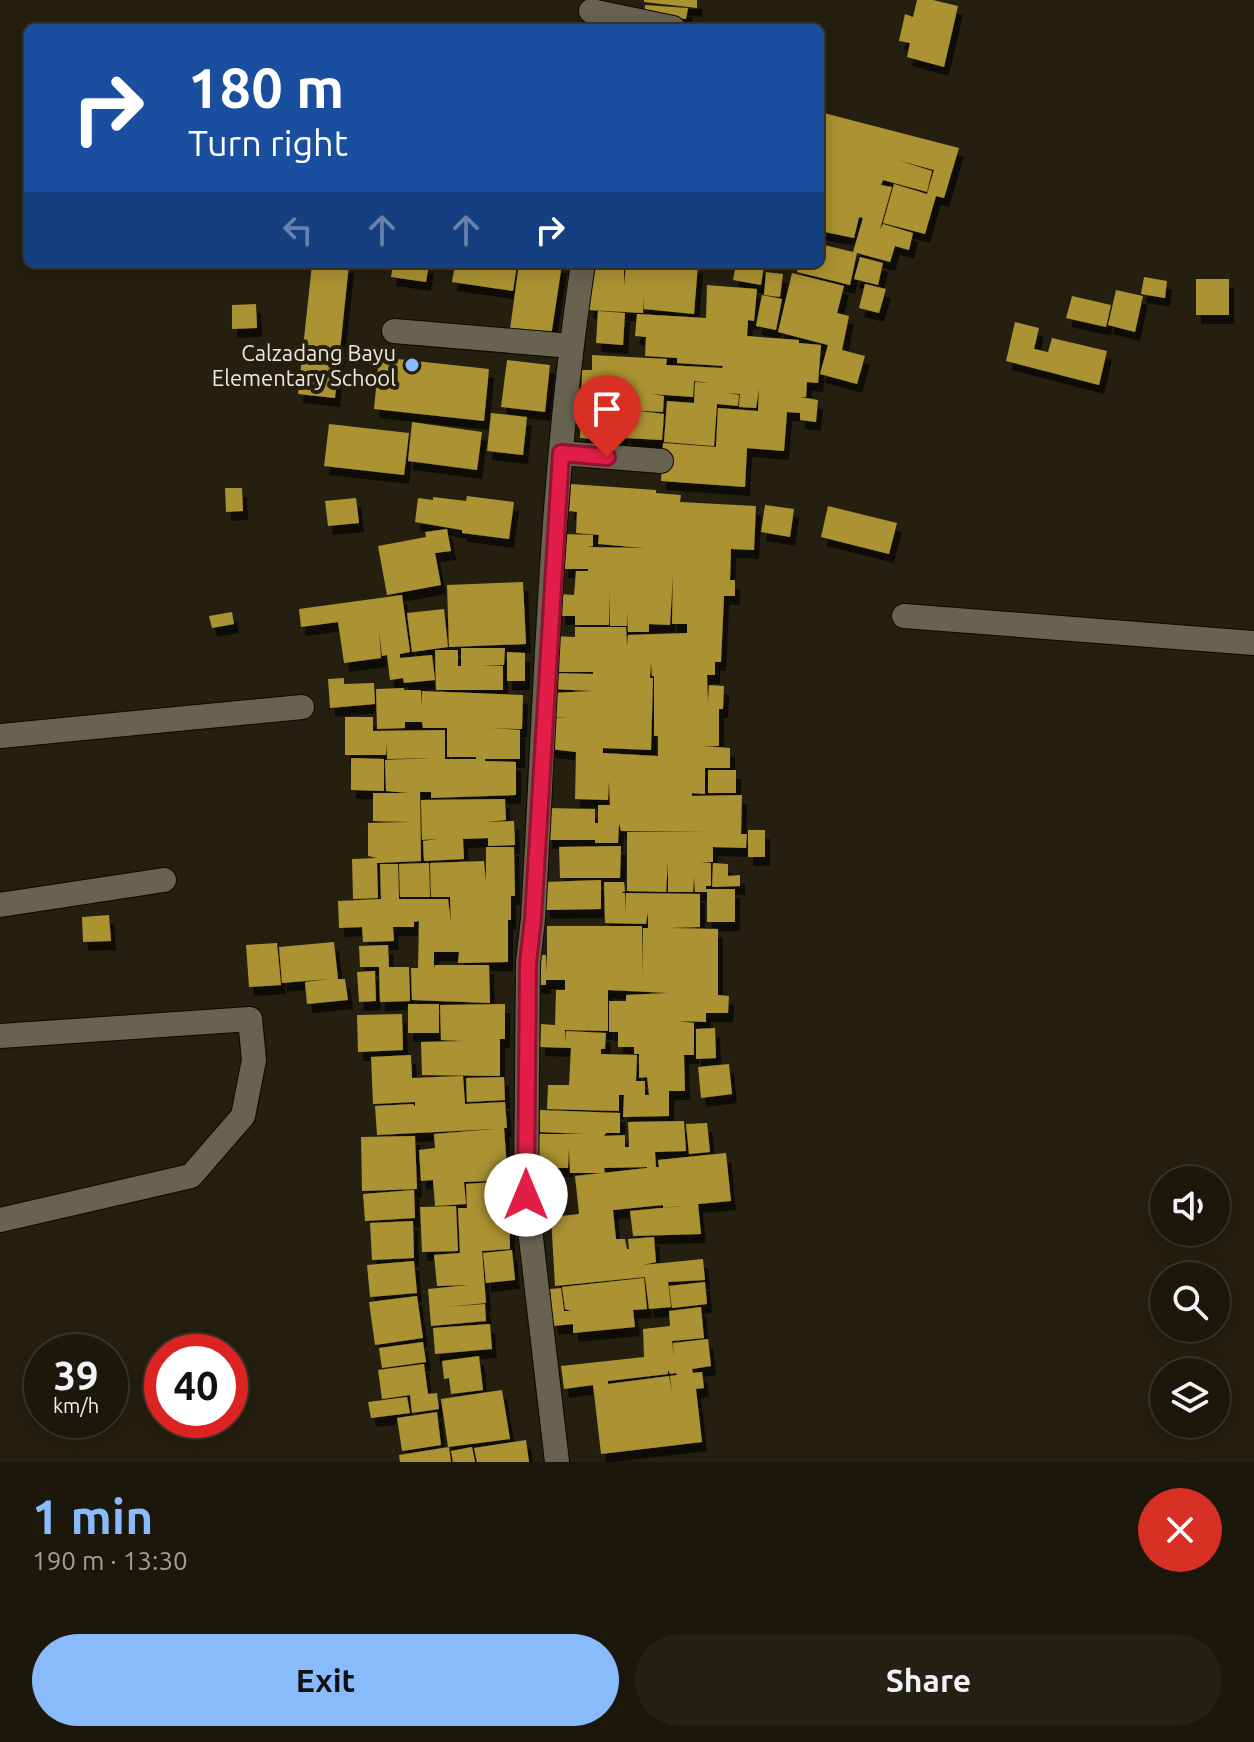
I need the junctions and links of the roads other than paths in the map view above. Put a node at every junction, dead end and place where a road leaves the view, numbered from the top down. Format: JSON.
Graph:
{"nodes":[{"id":1,"x":591,"y":13,"type":"edge"},
{"id":2,"x":651,"y":24,"type":"edge"},
{"id":3,"x":582,"y":268,"type":"edge"},
{"id":4,"x":394,"y":331,"type":"dead end"},
{"id":5,"x":571,"y":346,"type":"junction"},
{"id":6,"x":561,"y":453,"type":"junction"},
{"id":7,"x":661,"y":461,"type":"dead end"},
{"id":8,"x":904,"y":616,"type":"dead end"},
{"id":9,"x":1254,"y":643,"type":"edge"},
{"id":10,"x":302,"y":707,"type":"dead end"},
{"id":11,"x":0,"y":736,"type":"edge"},
{"id":12,"x":164,"y":880,"type":"dead end"},
{"id":13,"x":0,"y":905,"type":"edge"},
{"id":14,"x":0,"y":1036,"type":"edge"},
{"id":15,"x":0,"y":1220,"type":"edge"},
{"id":16,"x":557,"y":1462,"type":"edge"}],
"edges":[{"from":1,"to":2,"type":"street"},
{"from":3,"to":5,"type":"street"},
{"from":4,"to":5,"type":"street"},
{"from":5,"to":6,"type":"street"},
{"from":6,"to":7,"type":"street"},
{"from":6,"to":16,"type":"street"},
{"from":8,"to":9,"type":"street"},
{"from":10,"to":11,"type":"street"},
{"from":12,"to":13,"type":"street"},
{"from":14,"to":15,"type":"street"}]}
